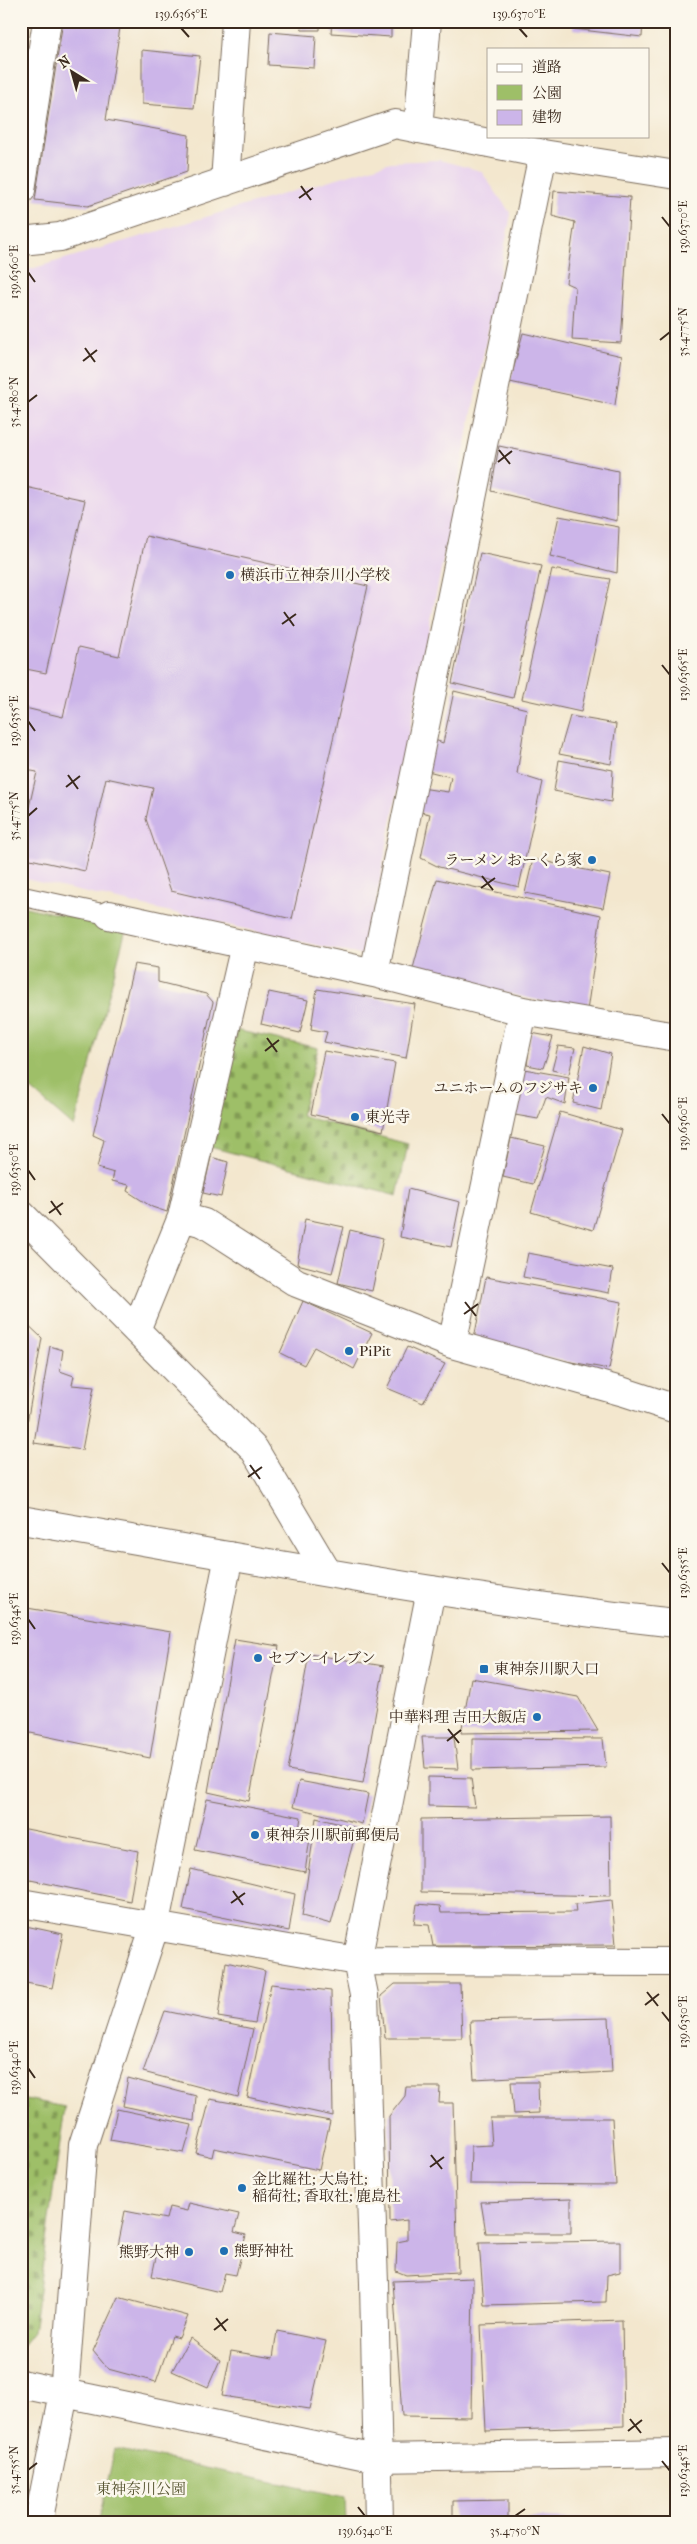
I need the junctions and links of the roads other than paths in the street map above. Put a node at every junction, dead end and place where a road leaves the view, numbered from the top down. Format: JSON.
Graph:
{"nodes":[{"id":1,"x":47,"y":21,"type":"edge"},
{"id":2,"x":236,"y":21,"type":"edge"},
{"id":3,"x":427,"y":21,"type":"edge"},
{"id":4,"x":418,"y":129,"type":"junction"},
{"id":5,"x":542,"y":154,"type":"junction"},
{"id":6,"x":676,"y":175,"type":"edge"},
{"id":7,"x":225,"y":182,"type":"junction"},
{"id":8,"x":21,"y":190,"type":"edge"},
{"id":9,"x":21,"y":241,"type":"edge"},
{"id":10,"x":21,"y":896,"type":"edge"},
{"id":11,"x":109,"y":915,"type":"joint"},
{"id":12,"x":245,"y":945,"type":"junction"},
{"id":13,"x":374,"y":973,"type":"junction"},
{"id":14,"x":523,"y":1011,"type":"junction"},
{"id":15,"x":676,"y":1037,"type":"edge"},
{"id":16,"x":21,"y":1214,"type":"edge"},
{"id":17,"x":182,"y":1217,"type":"junction"},
{"id":18,"x":136,"y":1330,"type":"junction"},
{"id":19,"x":452,"y":1344,"type":"junction"},
{"id":20,"x":676,"y":1409,"type":"edge"},
{"id":21,"x":21,"y":1520,"type":"edge"},
{"id":22,"x":229,"y":1556,"type":"junction"},
{"id":23,"x":327,"y":1572,"type":"junction"},
{"id":24,"x":431,"y":1590,"type":"junction"},
{"id":25,"x":676,"y":1623,"type":"edge"},
{"id":26,"x":21,"y":1903,"type":"edge"},
{"id":27,"x":154,"y":1928,"type":"junction"},
{"id":28,"x":357,"y":1961,"type":"junction"},
{"id":29,"x":676,"y":1962,"type":"edge"},
{"id":30,"x":21,"y":2384,"type":"edge"},
{"id":31,"x":64,"y":2394,"type":"junction"},
{"id":32,"x":676,"y":2453,"type":"edge"},
{"id":33,"x":376,"y":2458,"type":"junction"},
{"id":34,"x":38,"y":2523,"type":"edge"},
{"id":35,"x":379,"y":2523,"type":"edge"}],
"edges":[{"from":1,"to":8,"type":"street"},
{"from":2,"to":7,"type":"street"},
{"from":3,"to":4,"type":"street"},
{"from":4,"to":5,"type":"street"},
{"from":4,"to":7,"type":"street"},
{"from":5,"to":6,"type":"street"},
{"from":5,"to":13,"type":"street"},
{"from":7,"to":9,"type":"street"},
{"from":10,"to":11,"type":"lane"},
{"from":11,"to":12,"type":"street"},
{"from":12,"to":13,"type":"street"},
{"from":12,"to":17,"type":"street"},
{"from":13,"to":14,"type":"street"},
{"from":14,"to":15,"type":"street"},
{"from":14,"to":19,"type":"street"},
{"from":16,"to":18,"type":"street"},
{"from":17,"to":18,"type":"street"},
{"from":17,"to":19,"type":"street"},
{"from":18,"to":23,"type":"street"},
{"from":19,"to":20,"type":"street"},
{"from":21,"to":22,"type":"street"},
{"from":22,"to":23,"type":"street"},
{"from":22,"to":27,"type":"street"},
{"from":23,"to":24,"type":"street"},
{"from":24,"to":25,"type":"street"},
{"from":24,"to":28,"type":"street"},
{"from":26,"to":27,"type":"street"},
{"from":27,"to":28,"type":"street"},
{"from":27,"to":31,"type":"street"},
{"from":28,"to":29,"type":"street"},
{"from":28,"to":33,"type":"street"},
{"from":30,"to":31,"type":"street"},
{"from":31,"to":33,"type":"street"},
{"from":31,"to":34,"type":"street"},
{"from":32,"to":33,"type":"street"},
{"from":33,"to":35,"type":"street"}]}
